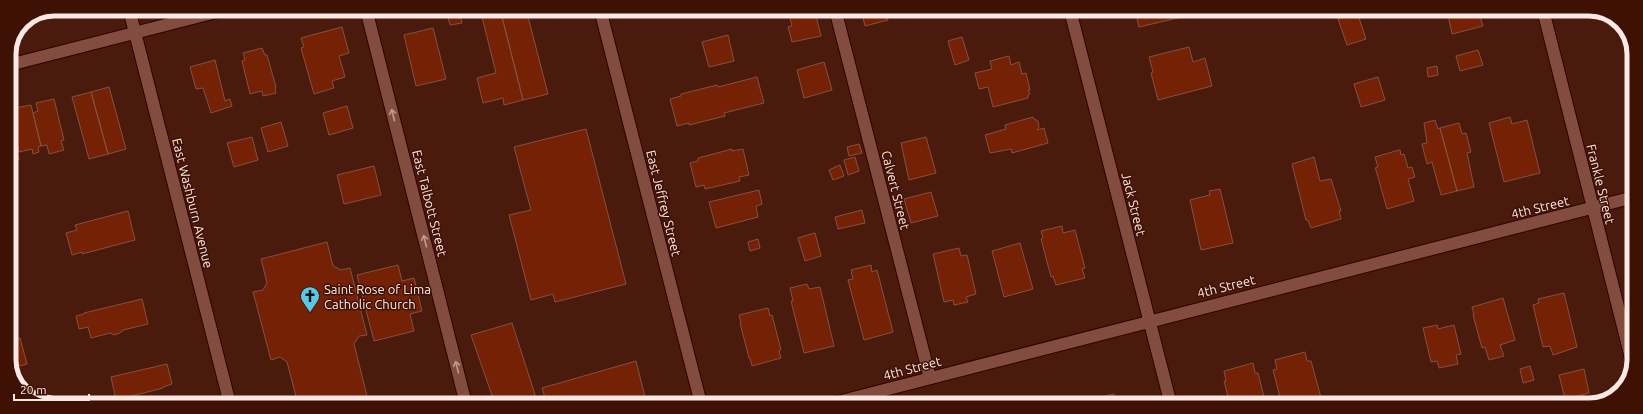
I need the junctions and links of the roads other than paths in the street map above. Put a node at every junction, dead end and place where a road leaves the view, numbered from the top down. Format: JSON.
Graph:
{"nodes":[{"id":1,"x":131,"y":16,"type":"edge"},
{"id":2,"x":201,"y":16,"type":"edge"},
{"id":3,"x":368,"y":16,"type":"edge"},
{"id":4,"x":602,"y":16,"type":"edge"},
{"id":5,"x":837,"y":16,"type":"edge"},
{"id":6,"x":1072,"y":16,"type":"edge"},
{"id":7,"x":1545,"y":16,"type":"edge"},
{"id":8,"x":135,"y":33,"type":"junction"},
{"id":9,"x":16,"y":63,"type":"edge"},
{"id":10,"x":1627,"y":199,"type":"edge"},
{"id":11,"x":1593,"y":208,"type":"junction"},
{"id":12,"x":1150,"y":320,"type":"junction"},
{"id":13,"x":1627,"y":342,"type":"edge"},
{"id":14,"x":930,"y":378,"type":"junction"},
{"id":15,"x":228,"y":398,"type":"edge"},
{"id":16,"x":464,"y":398,"type":"edge"},
{"id":17,"x":699,"y":398,"type":"edge"},
{"id":18,"x":850,"y":398,"type":"edge"},
{"id":19,"x":1169,"y":398,"type":"edge"}],
"edges":[{"from":1,"to":8,"type":"street","name":"East Washburn Avenue"},
{"from":2,"to":8,"type":"street"},
{"from":16,"to":3,"type":"street","name":"East Talbott Street","one_way":true},
{"from":4,"to":17,"type":"street","name":"East Jeffrey Street"},
{"from":5,"to":14,"type":"street","name":"Calvert Street"},
{"from":6,"to":12,"type":"street","name":"Jack Street"},
{"from":7,"to":11,"type":"street","name":"Frankle Street"},
{"from":8,"to":9,"type":"street"},
{"from":8,"to":15,"type":"street","name":"East Washburn Avenue"},
{"from":10,"to":11,"type":"street","name":"4th Street"},
{"from":11,"to":12,"type":"street","name":"4th Street"},
{"from":11,"to":13,"type":"street","name":"Frankle Street"},
{"from":12,"to":14,"type":"street","name":"4th Street"},
{"from":12,"to":19,"type":"street","name":"Jack Street"},
{"from":14,"to":18,"type":"street","name":"4th Street"}]}
